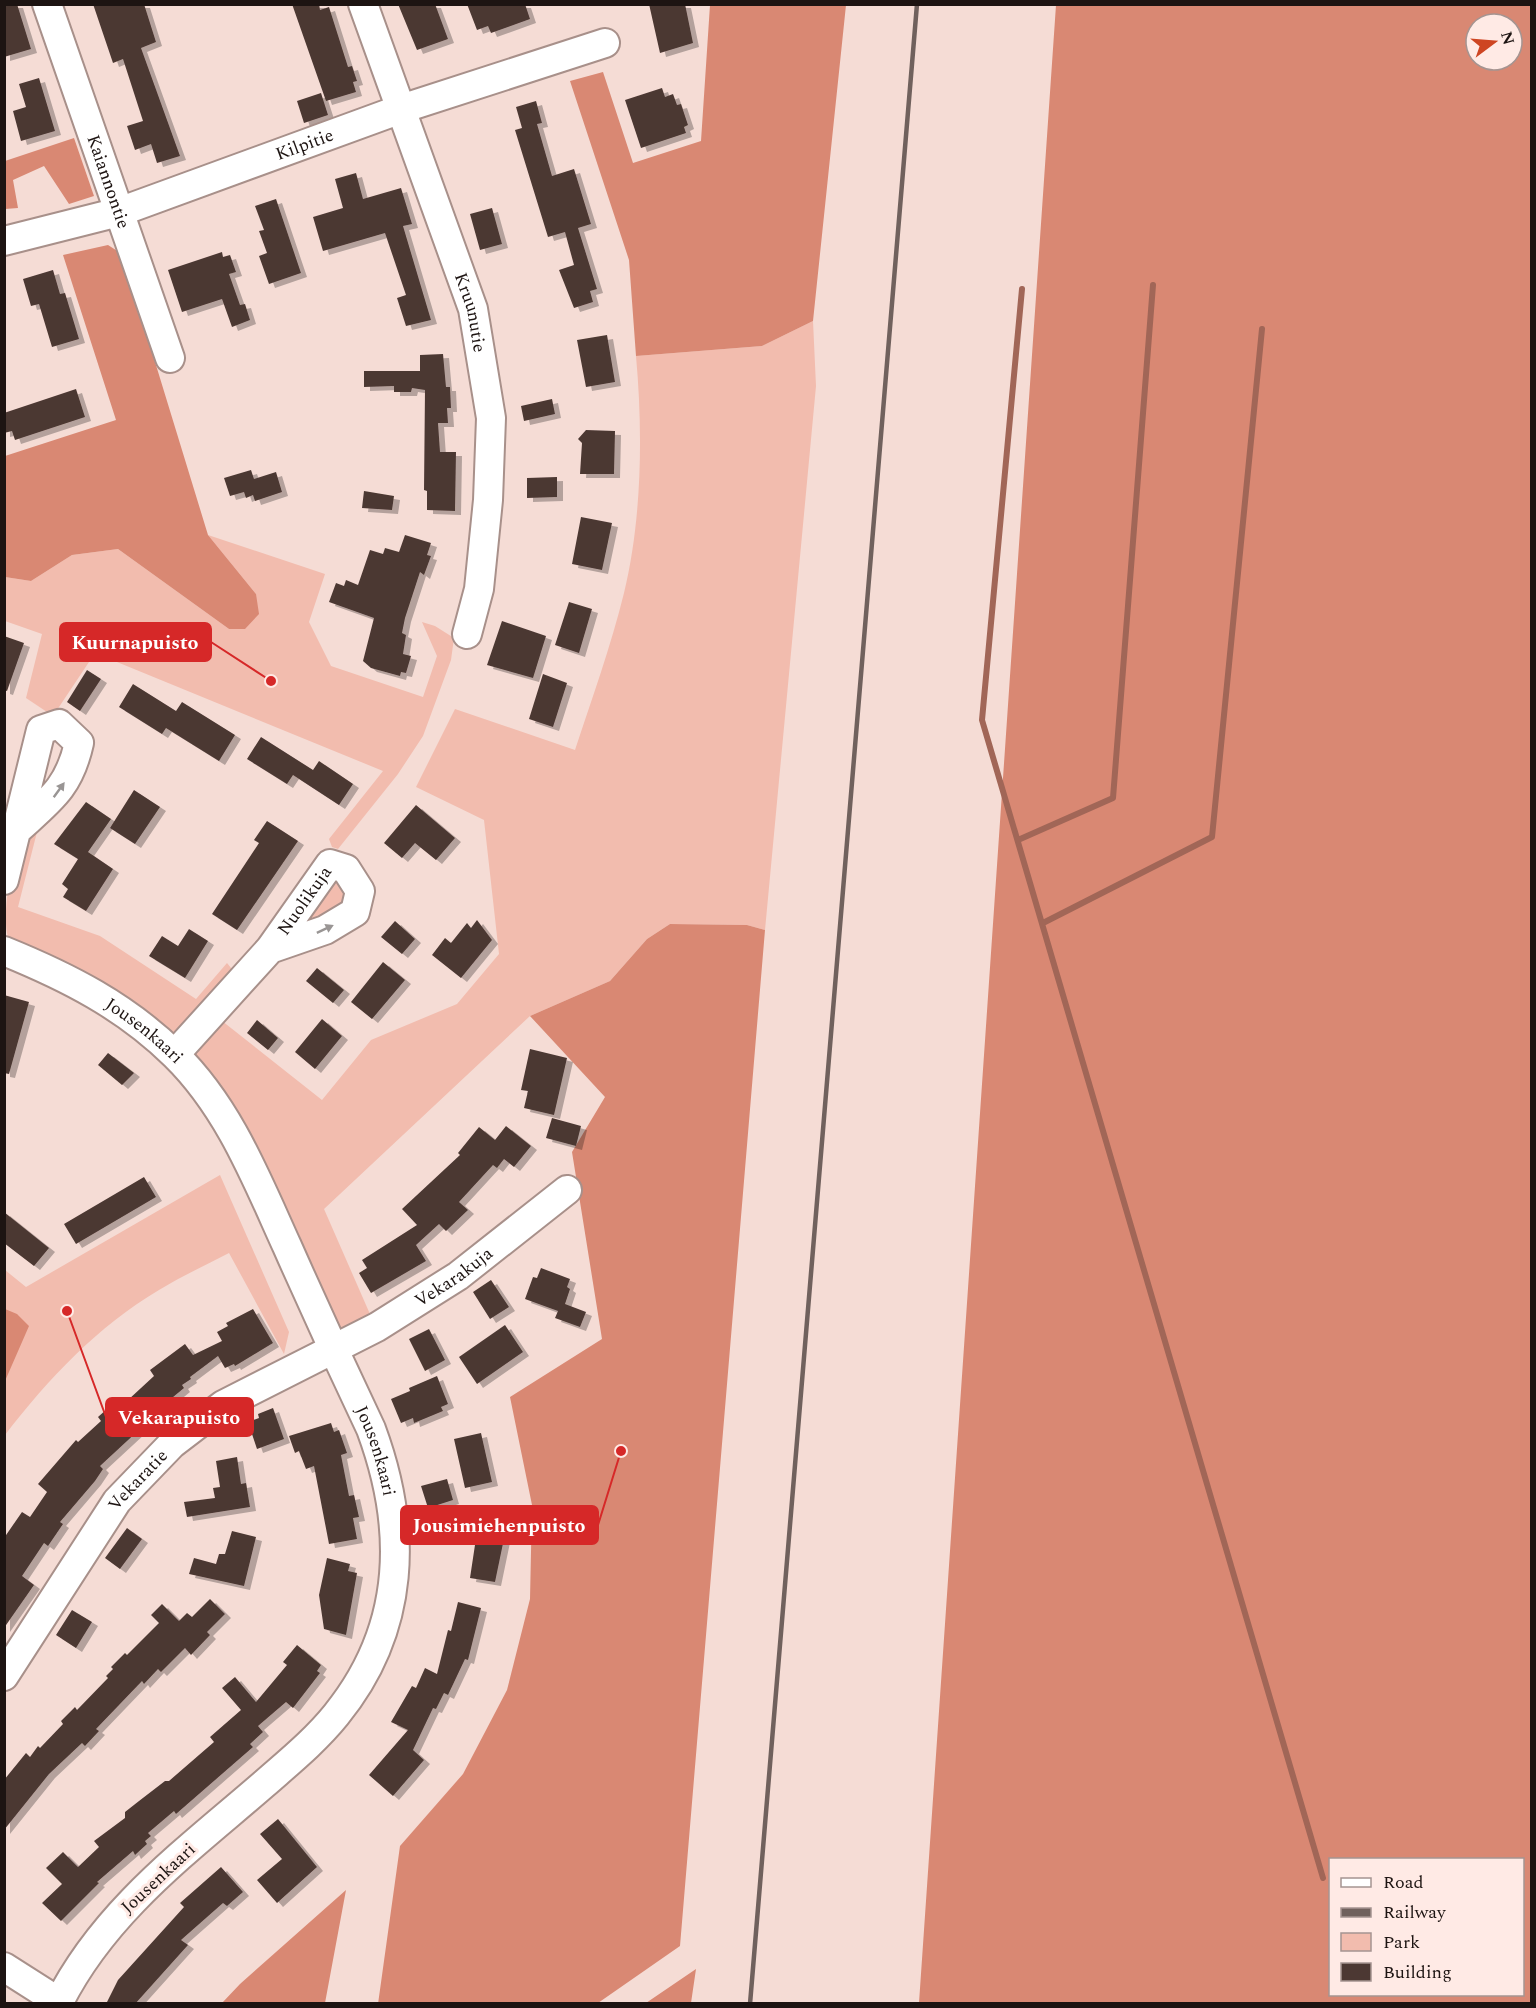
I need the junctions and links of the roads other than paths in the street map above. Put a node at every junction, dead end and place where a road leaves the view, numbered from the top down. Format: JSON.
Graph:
{"nodes":[{"id":1,"x":47,"y":4,"type":"edge"},
{"id":2,"x":363,"y":4,"type":"edge"},
{"id":3,"x":605,"y":43,"type":"dead end"},
{"id":4,"x":401,"y":109,"type":"junction"},
{"id":5,"x":119,"y":212,"type":"junction"},
{"id":6,"x":4,"y":242,"type":"edge"},
{"id":7,"x":170,"y":358,"type":"dead end"},
{"id":8,"x":466,"y":634,"type":"dead end"},
{"id":9,"x":17,"y":830,"type":"dead end"},
{"id":10,"x":4,"y":880,"type":"edge"},
{"id":11,"x":270,"y":949,"type":"dead end"},
{"id":12,"x":4,"y":951,"type":"edge"},
{"id":13,"x":175,"y":1054,"type":"junction"},
{"id":14,"x":567,"y":1190,"type":"dead end"},
{"id":15,"x":333,"y":1349,"type":"junction"},
{"id":16,"x":4,"y":1676,"type":"edge"},
{"id":17,"x":4,"y":1967,"type":"edge"},
{"id":18,"x":58,"y":2003,"type":"edge"}],
"edges":[{"from":1,"to":5,"type":"street","name":"Kaiannontie"},
{"from":2,"to":4,"type":"street","name":"Kruunutie"},
{"from":3,"to":4,"type":"street","name":"Kilpitie"},
{"from":4,"to":5,"type":"street","name":"Kilpitie"},
{"from":4,"to":8,"type":"street","name":"Kruunutie"},
{"from":5,"to":6,"type":"street","name":"Kilpitie"},
{"from":5,"to":7,"type":"street","name":"Kaiannontie"},
{"from":9,"to":10,"type":"street"},
{"from":11,"to":13,"type":"street","name":"Nuolikuja"},
{"from":12,"to":13,"type":"street","name":"Jousenkaari"},
{"from":13,"to":15,"type":"street","name":"Jousenkaari"},
{"from":14,"to":15,"type":"street","name":"Vekarakuja"},
{"from":15,"to":16,"type":"street","name":"Vekaratie"},
{"from":15,"to":18,"type":"street","name":"Jousenkaari"},
{"from":17,"to":18,"type":"street"}]}
